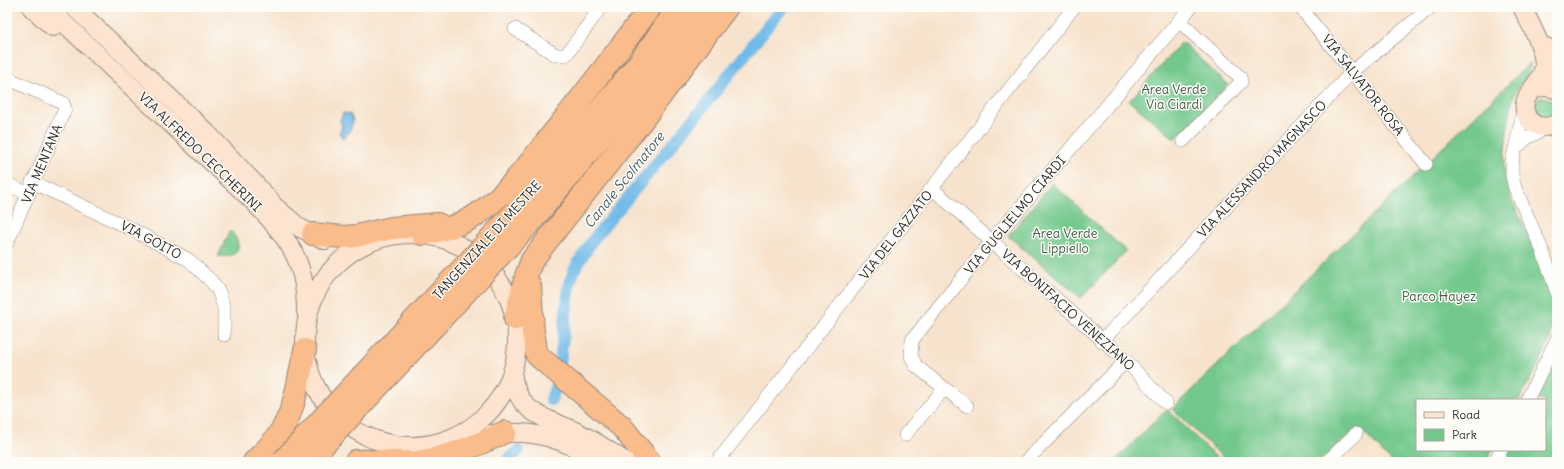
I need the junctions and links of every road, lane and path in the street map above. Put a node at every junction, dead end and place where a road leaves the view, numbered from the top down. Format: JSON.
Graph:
{"nodes":[{"id":1,"x":31,"y":7,"type":"edge"},
{"id":2,"x":47,"y":7,"type":"edge"},
{"id":3,"x":601,"y":7,"type":"edge"},
{"id":4,"x":650,"y":7,"type":"edge"},
{"id":5,"x":679,"y":7,"type":"edge"},
{"id":6,"x":703,"y":7,"type":"edge"},
{"id":7,"x":727,"y":7,"type":"edge"},
{"id":8,"x":1074,"y":7,"type":"edge"},
{"id":9,"x":1191,"y":7,"type":"edge"},
{"id":10,"x":1300,"y":7,"type":"edge"},
{"id":11,"x":1431,"y":7,"type":"edge"},
{"id":12,"x":1522,"y":7,"type":"edge"},
{"id":13,"x":68,"y":14,"type":"edge"},
{"id":14,"x":1179,"y":21,"type":"junction"},
{"id":15,"x":515,"y":29,"type":"dead end"},
{"id":16,"x":1533,"y":30,"type":"junction"},
{"id":17,"x":1552,"y":53,"type":"edge"},
{"id":18,"x":1352,"y":72,"type":"junction"},
{"id":19,"x":1557,"y":73,"type":"edge"},
{"id":20,"x":7,"y":78,"type":"edge"},
{"id":21,"x":1557,"y":90,"type":"edge"},
{"id":22,"x":1528,"y":97,"type":"junction"},
{"id":23,"x":1555,"y":124,"type":"edge"},
{"id":24,"x":1182,"y":141,"type":"dead end"},
{"id":25,"x":1516,"y":148,"type":"junction"},
{"id":26,"x":1426,"y":164,"type":"dead end"},
{"id":27,"x":7,"y":184,"type":"edge"},
{"id":28,"x":31,"y":188,"type":"junction"},
{"id":29,"x":933,"y":189,"type":"junction"},
{"id":30,"x":491,"y":204,"type":"junction"},
{"id":31,"x":523,"y":217,"type":"junction"},
{"id":32,"x":277,"y":218,"type":"junction"},
{"id":33,"x":313,"y":234,"type":"junction"},
{"id":34,"x":422,"y":234,"type":"junction"},
{"id":35,"x":382,"y":238,"type":"junction"},
{"id":36,"x":992,"y":241,"type":"junction"},
{"id":37,"x":7,"y":244,"type":"edge"},
{"id":38,"x":539,"y":250,"type":"junction"},
{"id":39,"x":1557,"y":293,"type":"edge"},
{"id":40,"x":515,"y":318,"type":"junction"},
{"id":41,"x":306,"y":323,"type":"junction"},
{"id":42,"x":224,"y":335,"type":"dead end"},
{"id":43,"x":1102,"y":341,"type":"junction"},
{"id":44,"x":1556,"y":344,"type":"edge"},
{"id":45,"x":305,"y":350,"type":"junction"},
{"id":46,"x":1126,"y":361,"type":"junction"},
{"id":47,"x":512,"y":371,"type":"junction"},
{"id":48,"x":944,"y":389,"type":"junction"},
{"id":49,"x":1528,"y":399,"type":"edge"},
{"id":50,"x":1166,"y":403,"type":"dead end"},
{"id":51,"x":967,"y":406,"type":"dead end"},
{"id":52,"x":505,"y":432,"type":"junction"},
{"id":53,"x":1356,"y":434,"type":"dead end"},
{"id":54,"x":905,"y":435,"type":"dead end"},
{"id":55,"x":448,"y":439,"type":"junction"},
{"id":56,"x":419,"y":446,"type":"junction"},
{"id":57,"x":1500,"y":451,"type":"edge"},
{"id":58,"x":254,"y":462,"type":"edge"},
{"id":59,"x":282,"y":462,"type":"edge"},
{"id":60,"x":308,"y":462,"type":"edge"},
{"id":61,"x":355,"y":462,"type":"edge"},
{"id":62,"x":598,"y":462,"type":"edge"},
{"id":63,"x":626,"y":462,"type":"edge"},
{"id":64,"x":650,"y":462,"type":"edge"},
{"id":65,"x":717,"y":462,"type":"edge"},
{"id":66,"x":1025,"y":462,"type":"edge"},
{"id":67,"x":1327,"y":462,"type":"edge"},
{"id":68,"x":1495,"y":462,"type":"edge"}],
"edges":[{"from":1,"to":32,"type":"main road"},
{"from":2,"to":13,"type":"main road","name":"VIA ALFREDO CECCHERINI"},
{"from":3,"to":15,"type":"street"},
{"from":4,"to":30,"type":"highway"},
{"from":5,"to":31,"type":"highway","name":"TANGENZIALE DI MESTRE"},
{"from":6,"to":31,"type":"highway","name":"TANGENZIALE DI MESTRE"},
{"from":7,"to":38,"type":"highway"},
{"from":8,"to":29,"type":"street","name":"VIA DEL GAZZATO"},
{"from":9,"to":14,"type":"street","name":"VIA GUGLIELMO CIARDI"},
{"from":10,"to":18,"type":"street","name":"VIA SALVATOR ROSA"},
{"from":11,"to":18,"type":"street","name":"VIA ALESSANDRO MAGNASCO"},
{"from":12,"to":16,"type":"main road"},
{"from":13,"to":32,"type":"main road","name":"VIA ALFREDO CECCHERINI"},
{"from":14,"to":24,"type":"street"},
{"from":14,"to":36,"type":"street","name":"VIA GUGLIELMO CIARDI"},
{"from":16,"to":17,"type":"main road"},
{"from":16,"to":22,"type":"main road"},
{"from":17,"to":19,"type":"main road"},
{"from":18,"to":26,"type":"street","name":"VIA SALVATOR ROSA"},
{"from":18,"to":43,"type":"street","name":"VIA ALESSANDRO MAGNASCO"},
{"from":20,"to":28,"type":"street","name":"VIA MENTANA"},
{"from":21,"to":22,"type":"main road"},
{"from":22,"to":23,"type":"main road"},
{"from":22,"to":25,"type":"street"},
{"from":23,"to":25,"type":"street"},
{"from":25,"to":39,"type":"street"},
{"from":27,"to":28,"type":"street","name":"VIA GOITO"},
{"from":28,"to":37,"type":"street","name":"VIA MENTANA"},
{"from":28,"to":42,"type":"street","name":"VIA GOITO"},
{"from":29,"to":36,"type":"street","name":"VIA BONIFACIO VENEZIANO"},
{"from":29,"to":65,"type":"street","name":"VIA DEL GAZZATO"},
{"from":30,"to":33,"type":"highway"},
{"from":30,"to":34,"type":"highway"},
{"from":31,"to":59,"type":"highway","name":"TANGENZIALE DI MESTRE","bridge":true},
{"from":31,"to":60,"type":"highway","name":"TANGENZIALE DI MESTRE","bridge":true},
{"from":32,"to":33,"type":"main road","name":"VIA ALFREDO CECCHERINI"},
{"from":32,"to":41,"type":"main road","name":"VIA ALFREDO CECCHERINI"},
{"from":33,"to":35,"type":"main road","name":"VIA ALFREDO CECCHERINI"},
{"from":34,"to":35,"type":"main road"},
{"from":34,"to":40,"type":"main road"},
{"from":35,"to":41,"type":"main road"},
{"from":36,"to":43,"type":"street","name":"VIA BONIFACIO VENEZIANO"},
{"from":36,"to":48,"type":"street","name":"VIA GUGLIELMO CIARDI"},
{"from":38,"to":40,"type":"highway"},
{"from":38,"to":64,"type":"highway"},
{"from":40,"to":47,"type":"main road"},
{"from":41,"to":45,"type":"main road"},
{"from":43,"to":46,"type":"street","name":"VIA BONIFACIO VENEZIANO"},
{"from":44,"to":49,"type":"street"},
{"from":45,"to":56,"type":"main road"},
{"from":45,"to":58,"type":"highway"},
{"from":46,"to":50,"type":"street","name":"VIA BONIFACIO VENEZIANO"},
{"from":46,"to":66,"type":"street"},
{"from":47,"to":55,"type":"main road"},
{"from":47,"to":63,"type":"main road"},
{"from":48,"to":51,"type":"street","name":"VIA GUGLIELMO CIARDI"},
{"from":48,"to":54,"type":"street"},
{"from":52,"to":55,"type":"main road"},
{"from":52,"to":61,"type":"highway"},
{"from":52,"to":62,"type":"main road"},
{"from":53,"to":67,"type":"street"},
{"from":55,"to":56,"type":"main road"},
{"from":56,"to":61,"type":"highway"},
{"from":57,"to":68,"type":"street"}]}
